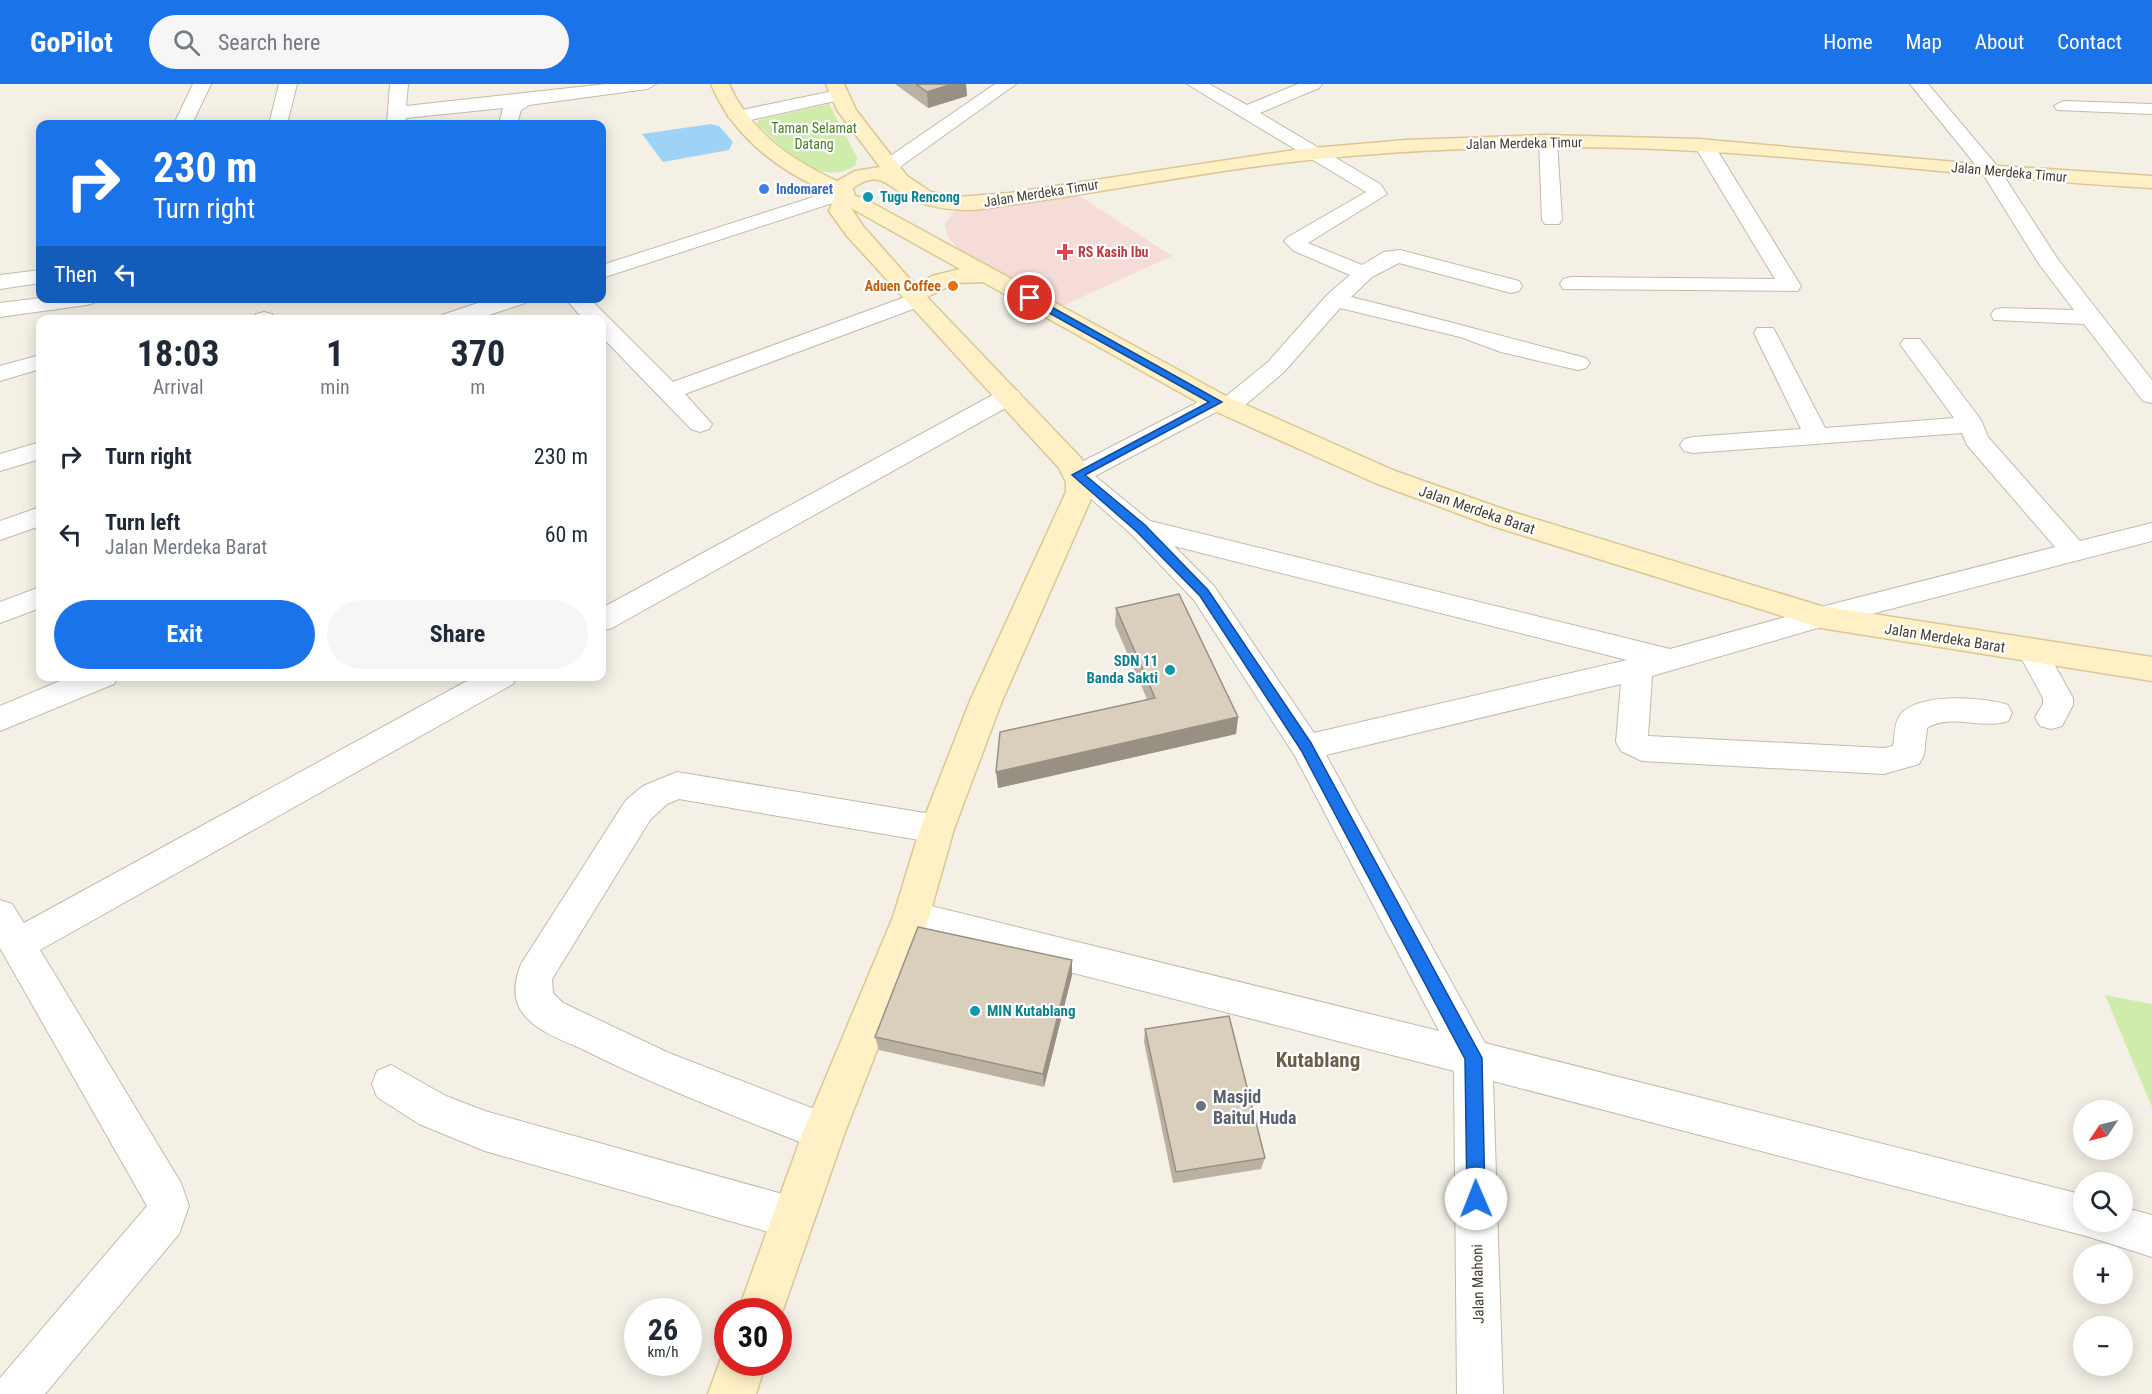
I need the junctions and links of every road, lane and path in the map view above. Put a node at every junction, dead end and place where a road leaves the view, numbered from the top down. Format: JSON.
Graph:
{"nodes":[{"id":1,"x":202,"y":84,"type":"edge"},
{"id":2,"x":288,"y":84,"type":"edge"},
{"id":3,"x":399,"y":84,"type":"edge"},
{"id":4,"x":647,"y":84,"type":"edge"},
{"id":5,"x":720,"y":84,"type":"edge"},
{"id":6,"x":1007,"y":84,"type":"edge"},
{"id":7,"x":1196,"y":84,"type":"edge"},
{"id":8,"x":1313,"y":84,"type":"edge"},
{"id":9,"x":1919,"y":84,"type":"edge"},
{"id":10,"x":836,"y":90,"type":"edge"},
{"id":11,"x":524,"y":100,"type":"junction"},
{"id":12,"x":2063,"y":106,"type":"dead end"},
{"id":13,"x":2152,"y":109,"type":"edge"},
{"id":14,"x":1247,"y":112,"type":"junction"},
{"id":15,"x":737,"y":117,"type":"junction"},
{"id":16,"x":396,"y":119,"type":"edge"},
{"id":17,"x":185,"y":120,"type":"edge"},
{"id":18,"x":279,"y":120,"type":"edge"},
{"id":19,"x":509,"y":120,"type":"edge"},
{"id":20,"x":1548,"y":141,"type":"junction"},
{"id":21,"x":1704,"y":145,"type":"junction"},
{"id":22,"x":1319,"y":154,"type":"junction"},
{"id":23,"x":1991,"y":171,"type":"junction"},
{"id":24,"x":902,"y":181,"type":"junction"},
{"id":25,"x":2152,"y":182,"type":"edge"},
{"id":26,"x":847,"y":195,"type":"junction"},
{"id":27,"x":959,"y":204,"type":"junction"},
{"id":28,"x":888,"y":220,"type":"junction"},
{"id":29,"x":1552,"y":220,"type":"dead end"},
{"id":30,"x":874,"y":253,"type":"junction"},
{"id":31,"x":949,"y":254,"type":"junction"},
{"id":32,"x":606,"y":271,"type":"edge"},
{"id":33,"x":1362,"y":274,"type":"junction"},
{"id":34,"x":988,"y":275,"type":"junction"},
{"id":35,"x":36,"y":278,"type":"edge"},
{"id":36,"x":0,"y":282,"type":"edge"},
{"id":37,"x":1570,"y":284,"type":"dead end"},
{"id":38,"x":1511,"y":286,"type":"dead end"},
{"id":39,"x":914,"y":298,"type":"junction"},
{"id":40,"x":1335,"y":300,"type":"junction"},
{"id":41,"x":50,"y":303,"type":"edge"},
{"id":42,"x":502,"y":303,"type":"edge"},
{"id":43,"x":581,"y":303,"type":"edge"},
{"id":44,"x":0,"y":310,"type":"edge"},
{"id":45,"x":465,"y":315,"type":"edge"},
{"id":46,"x":592,"y":315,"type":"edge"},
{"id":47,"x":2002,"y":315,"type":"dead end"},
{"id":48,"x":2091,"y":317,"type":"junction"},
{"id":49,"x":606,"y":328,"type":"edge"},
{"id":50,"x":1765,"y":333,"type":"dead end"},
{"id":51,"x":1912,"y":344,"type":"dead end"},
{"id":52,"x":36,"y":363,"type":"edge"},
{"id":53,"x":1578,"y":363,"type":"dead end"},
{"id":54,"x":0,"y":374,"type":"edge"},
{"id":55,"x":668,"y":392,"type":"junction"},
{"id":56,"x":1009,"y":396,"type":"junction"},
{"id":57,"x":2152,"y":396,"type":"edge"},
{"id":58,"x":1223,"y":405,"type":"junction"},
{"id":59,"x":700,"y":424,"type":"dead end"},
{"id":60,"x":1972,"y":425,"type":"junction"},
{"id":61,"x":1817,"y":437,"type":"junction"},
{"id":62,"x":1694,"y":445,"type":"dead end"},
{"id":63,"x":36,"y":451,"type":"edge"},
{"id":64,"x":0,"y":463,"type":"edge"},
{"id":65,"x":1077,"y":475,"type":"junction"},
{"id":66,"x":36,"y":518,"type":"edge"},
{"id":67,"x":1141,"y":528,"type":"junction"},
{"id":68,"x":0,"y":531,"type":"edge"},
{"id":69,"x":2152,"y":532,"type":"edge"},
{"id":70,"x":2073,"y":551,"type":"junction"},
{"id":71,"x":36,"y":599,"type":"edge"},
{"id":72,"x":0,"y":613,"type":"edge"},
{"id":73,"x":1821,"y":617,"type":"junction"},
{"id":74,"x":606,"y":619,"type":"edge"},
{"id":75,"x":2033,"y":652,"type":"junction"},
{"id":76,"x":1668,"y":659,"type":"junction"},
{"id":77,"x":1636,"y":669,"type":"junction"},
{"id":78,"x":2152,"y":669,"type":"edge"},
{"id":79,"x":91,"y":681,"type":"edge"},
{"id":80,"x":492,"y":681,"type":"edge"},
{"id":81,"x":1997,"y":713,"type":"dead end"},
{"id":82,"x":2051,"y":717,"type":"dead end"},
{"id":83,"x":0,"y":718,"type":"edge"},
{"id":84,"x":1306,"y":747,"type":"junction"},
{"id":85,"x":937,"y":829,"type":"junction"},
{"id":86,"x":911,"y":917,"type":"junction"},
{"id":87,"x":9,"y":929,"type":"edge"},
{"id":88,"x":1473,"y":1058,"type":"junction"},
{"id":89,"x":391,"y":1084,"type":"dead end"},
{"id":90,"x":824,"y":1132,"type":"junction"},
{"id":91,"x":2073,"y":1213,"type":"edge"},
{"id":92,"x":793,"y":1218,"type":"junction"},
{"id":93,"x":2133,"y":1231,"type":"edge"},
{"id":94,"x":2152,"y":1236,"type":"edge"},
{"id":95,"x":765,"y":1298,"type":"edge"},
{"id":96,"x":738,"y":1376,"type":"edge"},
{"id":97,"x":1488,"y":1392,"type":"edge"},
{"id":98,"x":16,"y":1394,"type":"edge"},
{"id":99,"x":732,"y":1394,"type":"edge"}],
"edges":[{"from":1,"to":17,"type":"street"},
{"from":2,"to":18,"type":"street"},
{"from":3,"to":16,"type":"street"},
{"from":4,"to":11,"type":"street"},
{"from":5,"to":15,"type":"main road","name":"Jalan Merdeka Barat"},
{"from":6,"to":24,"type":"street"},
{"from":7,"to":14,"type":"street"},
{"from":8,"to":14,"type":"street"},
{"from":9,"to":23,"type":"street"},
{"from":10,"to":15,"type":"street"},
{"from":10,"to":24,"type":"main road"},
{"from":11,"to":16,"type":"street"},
{"from":11,"to":19,"type":"street"},
{"from":12,"to":13,"type":"street"},
{"from":14,"to":22,"type":"street"},
{"from":15,"to":26,"type":"main road","name":"Jalan Merdeka Barat"},
{"from":20,"to":21,"type":"main road","name":"Jalan Merdeka Timur"},
{"from":20,"to":22,"type":"main road","name":"Jalan Merdeka Timur"},
{"from":20,"to":29,"type":"street"},
{"from":21,"to":23,"type":"main road","name":"Jalan Merdeka Timur"},
{"from":21,"to":37,"type":"street"},
{"from":22,"to":27,"type":"main road","name":"Jalan Merdeka Timur"},
{"from":22,"to":33,"type":"street"},
{"from":23,"to":25,"type":"main road","name":"Jalan Merdeka Timur"},
{"from":23,"to":48,"type":"street"},
{"from":24,"to":26,"type":"main road"},
{"from":24,"to":26,"type":"main road","name":"Jalan Merdeka Timur"},
{"from":24,"to":27,"type":"main road","name":"Jalan Merdeka Timur"},
{"from":24,"to":28,"type":"main road"},
{"from":26,"to":28,"type":"main road","name":"Jalan Merdeka Barat"},
{"from":26,"to":30,"type":"main road"},
{"from":26,"to":32,"type":"street"},
{"from":27,"to":31,"type":"main road"},
{"from":28,"to":30,"type":"main road"},
{"from":28,"to":31,"type":"main road","name":"Jalan Merdeka Barat"},
{"from":30,"to":39,"type":"main road"},
{"from":31,"to":34,"type":"main road","name":"Jalan Merdeka Barat"},
{"from":33,"to":38,"type":"street"},
{"from":33,"to":40,"type":"street"},
{"from":34,"to":39,"type":"main road"},
{"from":34,"to":58,"type":"main road","name":"Jalan Merdeka Barat"},
{"from":35,"to":36,"type":"street"},
{"from":39,"to":55,"type":"street"},
{"from":39,"to":56,"type":"main road"},
{"from":40,"to":53,"type":"street"},
{"from":40,"to":58,"type":"street"},
{"from":41,"to":44,"type":"street"},
{"from":42,"to":45,"type":"street"},
{"from":43,"to":46,"type":"street"},
{"from":47,"to":48,"type":"street"},
{"from":48,"to":57,"type":"street"},
{"from":49,"to":55,"type":"street"},
{"from":50,"to":61,"type":"street"},
{"from":51,"to":60,"type":"street"},
{"from":52,"to":54,"type":"street"},
{"from":55,"to":59,"type":"street"},
{"from":56,"to":65,"type":"main road"},
{"from":56,"to":74,"type":"street"},
{"from":58,"to":65,"type":"street"},
{"from":58,"to":73,"type":"main road","name":"Jalan Merdeka Barat"},
{"from":60,"to":61,"type":"street"},
{"from":60,"to":70,"type":"street"},
{"from":61,"to":62,"type":"street"},
{"from":63,"to":64,"type":"street"},
{"from":65,"to":67,"type":"street","name":"Jalan Mahoni"},
{"from":65,"to":85,"type":"main road"},
{"from":66,"to":68,"type":"street"},
{"from":67,"to":76,"type":"street"},
{"from":67,"to":84,"type":"street","name":"Jalan Mahoni"},
{"from":69,"to":70,"type":"street"},
{"from":70,"to":73,"type":"street"},
{"from":71,"to":72,"type":"street"},
{"from":73,"to":75,"type":"main road","name":"Jalan Merdeka Barat"},
{"from":73,"to":76,"type":"street"},
{"from":75,"to":78,"type":"main road","name":"Jalan Merdeka Barat"},
{"from":75,"to":82,"type":"street"},
{"from":76,"to":77,"type":"street"},
{"from":77,"to":81,"type":"street"},
{"from":77,"to":84,"type":"street"},
{"from":79,"to":83,"type":"street"},
{"from":80,"to":87,"type":"street"},
{"from":84,"to":88,"type":"street","name":"Jalan Mahoni"},
{"from":85,"to":86,"type":"main road"},
{"from":85,"to":90,"type":"street"},
{"from":86,"to":88,"type":"street"},
{"from":86,"to":90,"type":"main road"},
{"from":87,"to":98,"type":"street"},
{"from":88,"to":91,"type":"street"},
{"from":88,"to":97,"type":"street","name":"Jalan Mahoni"},
{"from":89,"to":92,"type":"street"},
{"from":90,"to":92,"type":"main road"},
{"from":92,"to":95,"type":"main road"},
{"from":93,"to":94,"type":"street"},
{"from":96,"to":99,"type":"main road"}]}
